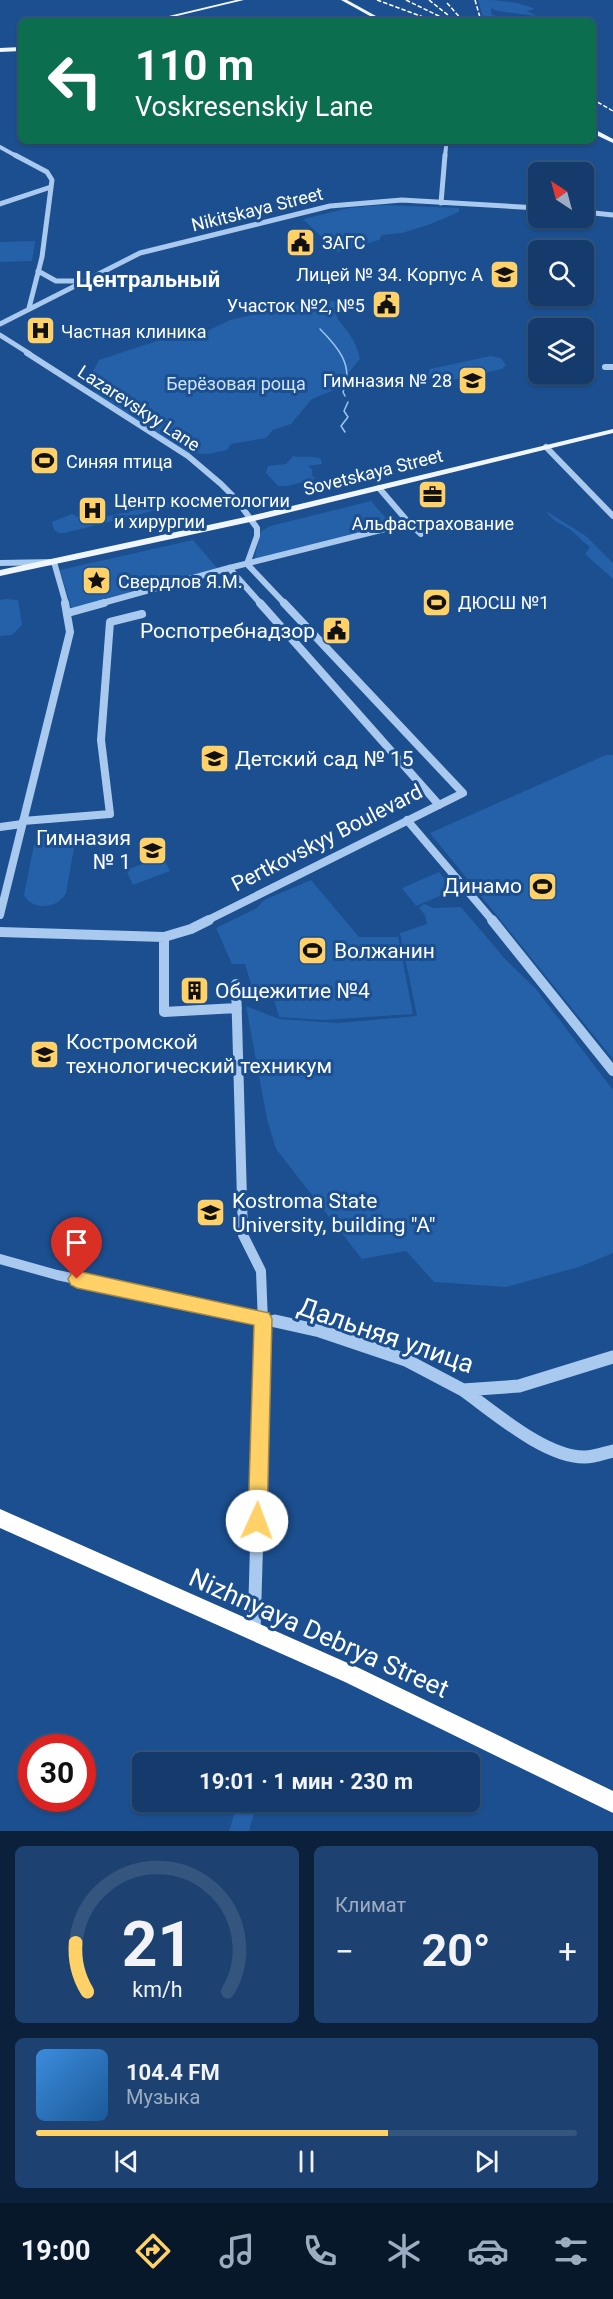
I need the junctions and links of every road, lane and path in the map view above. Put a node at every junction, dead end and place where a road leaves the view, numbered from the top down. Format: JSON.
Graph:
{"nodes":[{"id":1,"x":242,"y":0,"type":"edge"},
{"id":2,"x":342,"y":0,"type":"edge"},
{"id":3,"x":163,"y":18,"type":"edge"},
{"id":4,"x":377,"y":18,"type":"edge"},
{"id":5,"x":18,"y":49,"type":"edge"},
{"id":6,"x":0,"y":50,"type":"edge"},
{"id":7,"x":596,"y":132,"type":"edge"},
{"id":8,"x":613,"y":141,"type":"edge"},
{"id":9,"x":0,"y":147,"type":"edge"},
{"id":10,"x":446,"y":147,"type":"dead end"},
{"id":11,"x":51,"y":187,"type":"junction"},
{"id":12,"x":41,"y":194,"type":"junction"},
{"id":13,"x":50,"y":196,"type":"junction"},
{"id":14,"x":441,"y":203,"type":"junction"},
{"id":15,"x":0,"y":204,"type":"edge"},
{"id":16,"x":528,"y":207,"type":"edge"},
{"id":17,"x":594,"y":213,"type":"edge"},
{"id":18,"x":613,"y":215,"type":"edge"},
{"id":19,"x":38,"y":271,"type":"junction"},
{"id":20,"x":86,"y":279,"type":"junction"},
{"id":21,"x":60,"y":282,"type":"junction"},
{"id":22,"x":33,"y":288,"type":"junction"},
{"id":23,"x":67,"y":290,"type":"junction"},
{"id":24,"x":59,"y":294,"type":"junction"},
{"id":25,"x":29,"y":308,"type":"junction"},
{"id":26,"x":0,"y":324,"type":"edge"},
{"id":27,"x":0,"y":335,"type":"edge"},
{"id":28,"x":613,"y":366,"type":"edge"},
{"id":29,"x":605,"y":367,"type":"dead end"},
{"id":30,"x":613,"y":431,"type":"edge"},
{"id":31,"x":546,"y":447,"type":"junction"},
{"id":32,"x":379,"y":488,"type":"junction"},
{"id":33,"x":613,"y":516,"type":"edge"},
{"id":34,"x":250,"y":519,"type":"junction"},
{"id":35,"x":409,"y":523,"type":"junction"},
{"id":36,"x":421,"y":534,"type":"dead end"},
{"id":37,"x":54,"y":562,"type":"junction"},
{"id":38,"x":246,"y":562,"type":"junction"},
{"id":39,"x":0,"y":563,"type":"edge"},
{"id":40,"x":229,"y":568,"type":"junction"},
{"id":41,"x":0,"y":573,"type":"edge"},
{"id":42,"x":68,"y":613,"type":"junction"},
{"id":43,"x":142,"y":614,"type":"dead end"},
{"id":44,"x":439,"y":805,"type":"junction"},
{"id":45,"x":407,"y":820,"type":"junction"},
{"id":46,"x":22,"y":823,"type":"junction"},
{"id":47,"x":0,"y":827,"type":"edge"},
{"id":48,"x":0,"y":915,"type":"edge"},
{"id":49,"x":0,"y":932,"type":"edge"},
{"id":50,"x":164,"y":937,"type":"junction"},
{"id":51,"x":236,"y":984,"type":"dead end"},
{"id":52,"x":237,"y":1008,"type":"junction"},
{"id":53,"x":613,"y":1071,"type":"edge"},
{"id":54,"x":0,"y":1259,"type":"edge"},
{"id":55,"x":263,"y":1319,"type":"junction"},
{"id":56,"x":613,"y":1357,"type":"edge"},
{"id":57,"x":463,"y":1390,"type":"junction"},
{"id":58,"x":613,"y":1451,"type":"edge"},
{"id":59,"x":0,"y":1518,"type":"edge"},
{"id":60,"x":254,"y":1634,"type":"junction"},
{"id":61,"x":613,"y":1802,"type":"edge"}],
"edges":[{"from":1,"to":3,"type":"main road"},
{"from":2,"to":4,"type":"main road"},
{"from":5,"to":6,"type":"main road"},
{"from":7,"to":8,"type":"main road"},
{"from":9,"to":11,"type":"street"},
{"from":10,"to":14,"type":"street"},
{"from":11,"to":12,"type":"street"},
{"from":11,"to":13,"type":"street"},
{"from":12,"to":13,"type":"street"},
{"from":12,"to":15,"type":"street"},
{"from":13,"to":19,"type":"street"},
{"from":14,"to":16,"type":"street","name":"Nikitskaya Street"},
{"from":14,"to":20,"type":"street","name":"Nikitskaya Street"},
{"from":17,"to":18,"type":"street"},
{"from":19,"to":21,"type":"street"},
{"from":19,"to":22,"type":"street"},
{"from":20,"to":21,"type":"street"},
{"from":20,"to":23,"type":"street","name":"Nikitskaya Street"},
{"from":21,"to":22,"type":"street"},
{"from":21,"to":23,"type":"street"},
{"from":22,"to":24,"type":"street"},
{"from":22,"to":25,"type":"street"},
{"from":23,"to":24,"type":"street","name":"Nikitskaya Street"},
{"from":24,"to":25,"type":"street","name":"Nikitskaya Street"},
{"from":25,"to":26,"type":"street","name":"Nikitskaya Street"},
{"from":27,"to":34,"type":"street","name":"Lazarevskyy Lane"},
{"from":28,"to":29,"type":"street"},
{"from":30,"to":31,"type":"main road","name":"Sovetskaya Street"},
{"from":31,"to":32,"type":"main road","name":"Sovetskaya Street"},
{"from":31,"to":33,"type":"street"},
{"from":32,"to":34,"type":"main road","name":"Sovetskaya Street"},
{"from":32,"to":35,"type":"street"},
{"from":34,"to":37,"type":"main road","name":"Sovetskaya Street"},
{"from":34,"to":38,"type":"street"},
{"from":35,"to":36,"type":"street"},
{"from":35,"to":38,"type":"street"},
{"from":37,"to":39,"type":"street"},
{"from":37,"to":41,"type":"main road","name":"Sovetskaya Street"},
{"from":37,"to":42,"type":"street"},
{"from":38,"to":40,"type":"street"},
{"from":38,"to":44,"type":"street","name":"Pertkovskyy Boulevard"},
{"from":40,"to":42,"type":"street"},
{"from":40,"to":44,"type":"street","name":"Pertkovskyy Boulevard"},
{"from":42,"to":46,"type":"street"},
{"from":43,"to":46,"type":"street"},
{"from":44,"to":45,"type":"street","name":"Pertkovskyy Boulevard"},
{"from":45,"to":50,"type":"street","name":"Pertkovskyy Boulevard"},
{"from":45,"to":53,"type":"street"},
{"from":46,"to":47,"type":"street"},
{"from":46,"to":48,"type":"street"},
{"from":49,"to":50,"type":"street","name":"Pertkovskyy Boulevard"},
{"from":50,"to":52,"type":"street"},
{"from":51,"to":52,"type":"street","name":"Дальняя улица"},
{"from":52,"to":55,"type":"street","name":"Дальняя улица"},
{"from":54,"to":55,"type":"street"},
{"from":55,"to":57,"type":"street","name":"Дальняя улица"},
{"from":55,"to":60,"type":"street"},
{"from":56,"to":57,"type":"street","name":"Дальняя улица"},
{"from":57,"to":58,"type":"street"},
{"from":59,"to":60,"type":"highway","name":"Nizhnyaya Debrya Street"},
{"from":60,"to":61,"type":"highway","name":"Nizhnyaya Debrya Street"}]}
